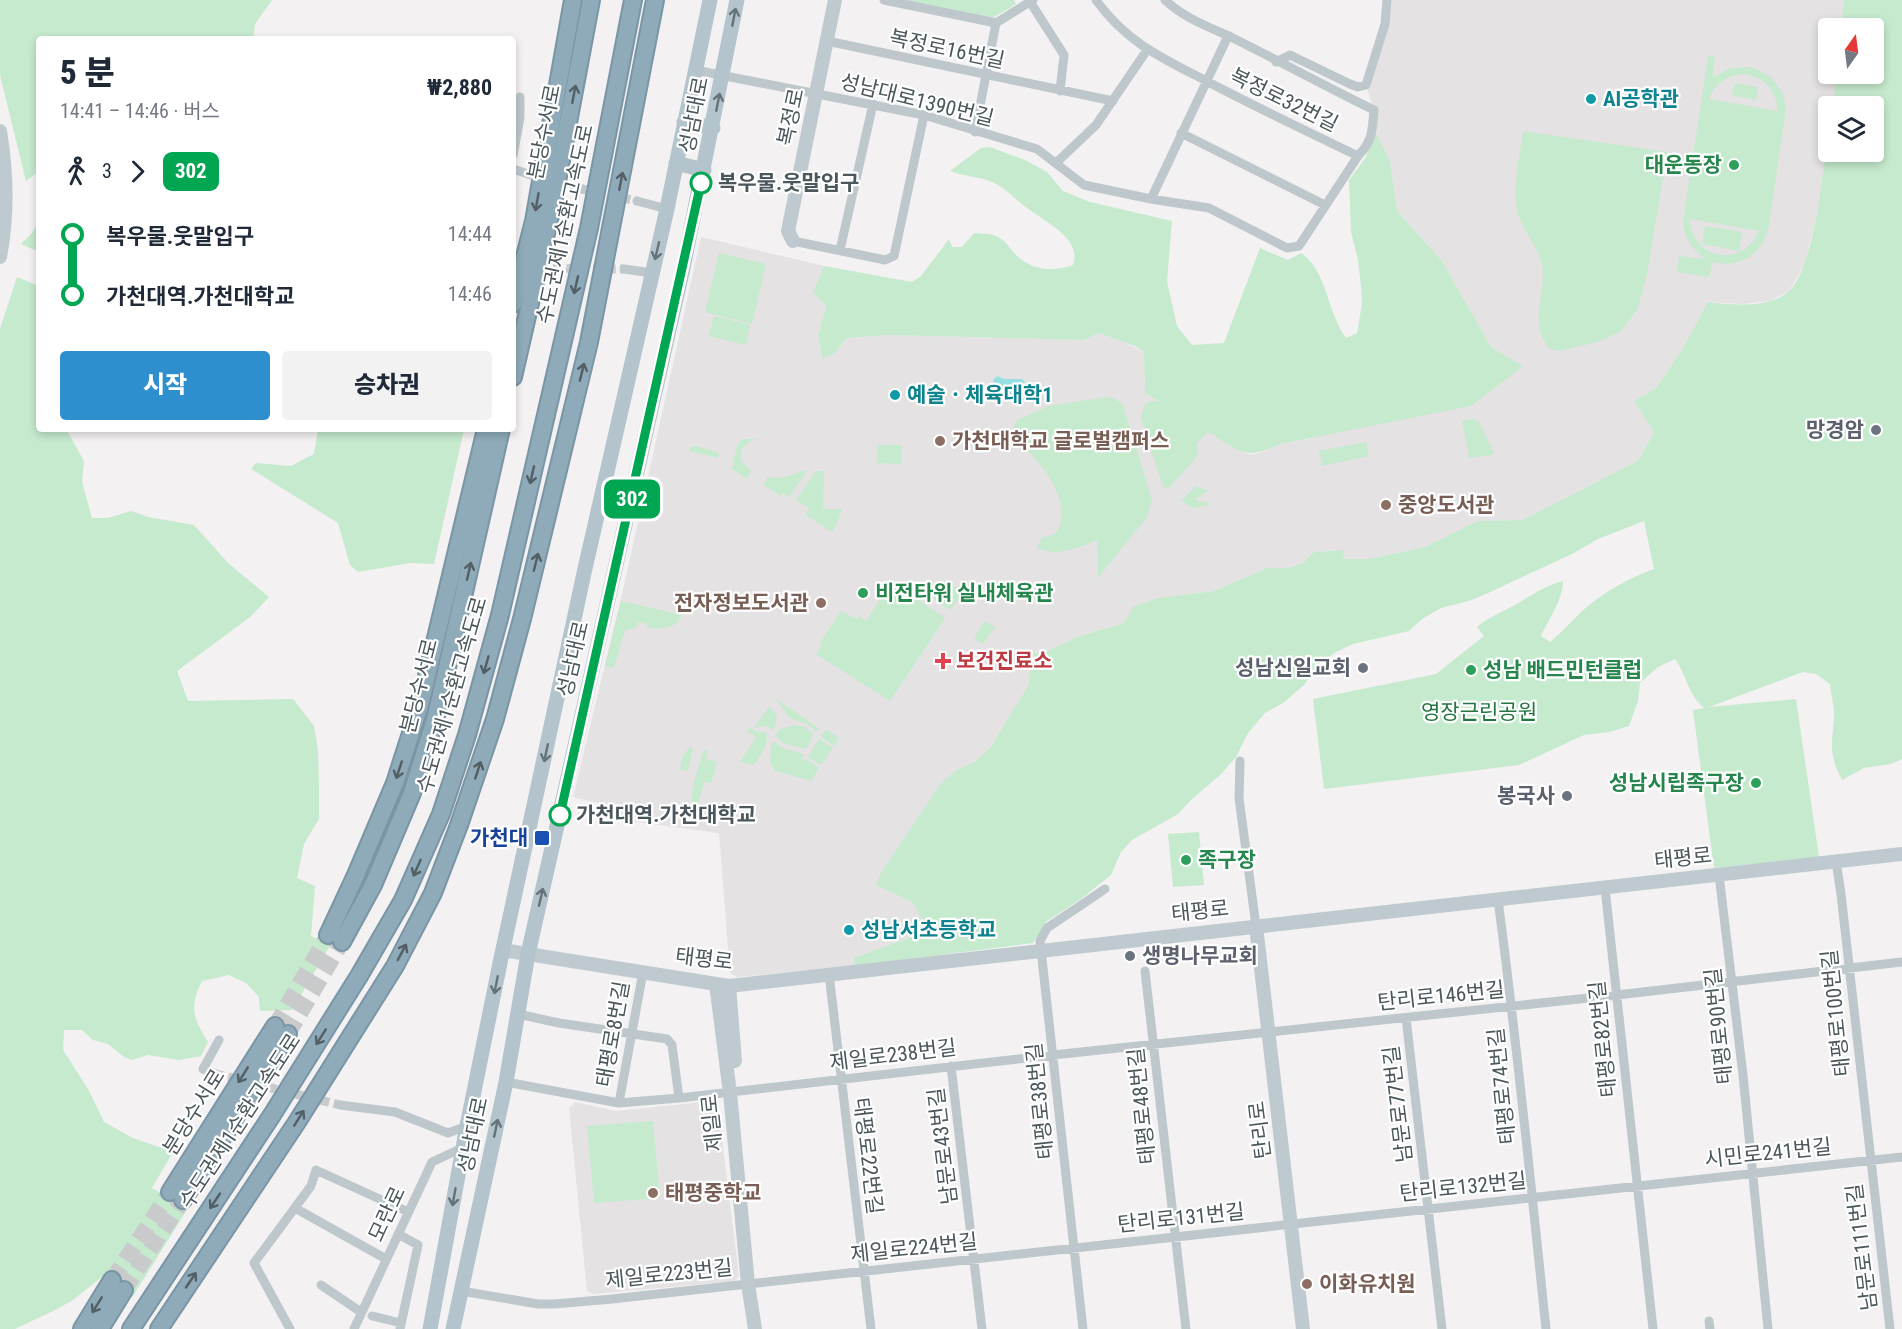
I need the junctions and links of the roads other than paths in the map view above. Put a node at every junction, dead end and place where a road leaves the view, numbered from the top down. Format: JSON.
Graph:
{"nodes":[{"id":1,"x":573,"y":0,"type":"edge"},
{"id":2,"x":591,"y":0,"type":"edge"},
{"id":3,"x":633,"y":0,"type":"edge"},
{"id":4,"x":655,"y":0,"type":"edge"},
{"id":5,"x":710,"y":0,"type":"edge"},
{"id":6,"x":737,"y":0,"type":"edge"},
{"id":7,"x":835,"y":0,"type":"edge"},
{"id":8,"x":1096,"y":0,"type":"edge"},
{"id":9,"x":1165,"y":0,"type":"edge"},
{"id":10,"x":1387,"y":0,"type":"edge"},
{"id":11,"x":891,"y":1,"type":"edge"},
{"id":12,"x":1031,"y":1,"type":"edge"},
{"id":13,"x":996,"y":23,"type":"junction"},
{"id":14,"x":1228,"y":36,"type":"junction"},
{"id":15,"x":827,"y":41,"type":"junction"},
{"id":16,"x":1147,"y":50,"type":"junction"},
{"id":17,"x":1276,"y":62,"type":"junction"},
{"id":18,"x":695,"y":70,"type":"junction"},
{"id":19,"x":723,"y":76,"type":"junction"},
{"id":20,"x":985,"y":76,"type":"junction"},
{"id":21,"x":1206,"y":81,"type":"junction"},
{"id":22,"x":1060,"y":91,"type":"junction"},
{"id":23,"x":817,"y":94,"type":"junction"},
{"id":24,"x":520,"y":97,"type":"dead end"},
{"id":25,"x":1113,"y":101,"type":"junction"},
{"id":26,"x":873,"y":104,"type":"junction"},
{"id":27,"x":1374,"y":110,"type":"joint"},
{"id":28,"x":516,"y":112,"type":"edge"},
{"id":29,"x":924,"y":115,"type":"junction"},
{"id":30,"x":520,"y":117,"type":"junction"},
{"id":31,"x":684,"y":122,"type":"junction"},
{"id":32,"x":713,"y":128,"type":"junction"},
{"id":33,"x":0,"y":131,"type":"edge"},
{"id":34,"x":975,"y":132,"type":"junction"},
{"id":35,"x":1181,"y":133,"type":"junction"},
{"id":36,"x":516,"y":139,"type":"edge"},
{"id":37,"x":1358,"y":156,"type":"junction"},
{"id":38,"x":676,"y":163,"type":"junction"},
{"id":39,"x":1056,"y":163,"type":"junction"},
{"id":40,"x":516,"y":170,"type":"edge"},
{"id":41,"x":704,"y":170,"type":"junction"},
{"id":42,"x":531,"y":176,"type":"dead end"},
{"id":43,"x":1151,"y":199,"type":"junction"},
{"id":44,"x":638,"y":201,"type":"tunnel mouth"},
{"id":45,"x":1325,"y":205,"type":"junction"},
{"id":46,"x":667,"y":209,"type":"junction"},
{"id":47,"x":793,"y":241,"type":"joint"},
{"id":48,"x":840,"y":250,"type":"junction"},
{"id":49,"x":0,"y":257,"type":"edge"},
{"id":50,"x":624,"y":269,"type":"tunnel mouth"},
{"id":51,"x":652,"y":273,"type":"junction"},
{"id":52,"x":516,"y":292,"type":"edge"},
{"id":53,"x":516,"y":364,"type":"edge"},
{"id":54,"x":485,"y":432,"type":"edge"},
{"id":55,"x":500,"y":432,"type":"edge"},
{"id":56,"x":551,"y":727,"type":"junction"},
{"id":57,"x":578,"y":733,"type":"junction"},
{"id":58,"x":1240,"y":761,"type":"dead end"},
{"id":59,"x":1902,"y":854,"type":"edge"},
{"id":60,"x":1836,"y":861,"type":"junction"},
{"id":61,"x":1719,"y":876,"type":"junction"},
{"id":62,"x":1605,"y":888,"type":"junction"},
{"id":63,"x":1105,"y":889,"type":"dead end"},
{"id":64,"x":1498,"y":900,"type":"junction"},
{"id":65,"x":1256,"y":926,"type":"junction"},
{"id":66,"x":503,"y":950,"type":"junction"},
{"id":67,"x":1040,"y":950,"type":"junction"},
{"id":68,"x":528,"y":954,"type":"junction"},
{"id":69,"x":1902,"y":962,"type":"edge"},
{"id":70,"x":1849,"y":968,"type":"junction"},
{"id":71,"x":1145,"y":971,"type":"dead end"},
{"id":72,"x":643,"y":972,"type":"junction"},
{"id":73,"x":829,"y":974,"type":"junction"},
{"id":74,"x":1732,"y":981,"type":"junction"},
{"id":75,"x":722,"y":985,"type":"junction"},
{"id":76,"x":1617,"y":995,"type":"junction"},
{"id":77,"x":1512,"y":1006,"type":"junction"},
{"id":78,"x":518,"y":1014,"type":"junction"},
{"id":79,"x":1406,"y":1017,"type":"junction"},
{"id":80,"x":281,"y":1030,"type":"tunnel mouth"},
{"id":81,"x":1269,"y":1032,"type":"junction"},
{"id":82,"x":632,"y":1034,"type":"junction"},
{"id":83,"x":219,"y":1040,"type":"dead end"},
{"id":84,"x":1153,"y":1044,"type":"junction"},
{"id":85,"x":1053,"y":1054,"type":"junction"},
{"id":86,"x":951,"y":1066,"type":"junction"},
{"id":87,"x":215,"y":1074,"type":"dead end"},
{"id":88,"x":840,"y":1080,"type":"junction"},
{"id":89,"x":506,"y":1082,"type":"junction"},
{"id":90,"x":734,"y":1092,"type":"junction"},
{"id":91,"x":679,"y":1098,"type":"junction"},
{"id":92,"x":619,"y":1103,"type":"junction"},
{"id":93,"x":340,"y":1105,"type":"tunnel mouth"},
{"id":94,"x":467,"y":1126,"type":"junction"},
{"id":95,"x":462,"y":1148,"type":"junction"},
{"id":96,"x":1902,"y":1157,"type":"edge"},
{"id":97,"x":1870,"y":1160,"type":"junction"},
{"id":98,"x":1752,"y":1173,"type":"junction"},
{"id":99,"x":1637,"y":1186,"type":"junction"},
{"id":100,"x":176,"y":1196,"type":"tunnel mouth"},
{"id":101,"x":1532,"y":1197,"type":"junction"},
{"id":102,"x":295,"y":1208,"type":"junction"},
{"id":103,"x":1428,"y":1209,"type":"junction"},
{"id":104,"x":408,"y":1212,"type":"junction"},
{"id":105,"x":1292,"y":1224,"type":"junction"},
{"id":106,"x":398,"y":1234,"type":"junction"},
{"id":107,"x":1175,"y":1237,"type":"junction"},
{"id":108,"x":1074,"y":1248,"type":"junction"},
{"id":109,"x":386,"y":1259,"type":"junction"},
{"id":110,"x":974,"y":1259,"type":"junction"},
{"id":111,"x":864,"y":1271,"type":"junction"},
{"id":112,"x":753,"y":1284,"type":"junction"},
{"id":113,"x":321,"y":1285,"type":"dead end"},
{"id":114,"x":461,"y":1291,"type":"junction"},
{"id":115,"x":361,"y":1312,"type":"junction"},
{"id":116,"x":372,"y":1316,"type":"dead end"},
{"id":117,"x":400,"y":1326,"type":"edge"},
{"id":118,"x":82,"y":1329,"type":"edge"},
{"id":119,"x":100,"y":1329,"type":"edge"},
{"id":120,"x":131,"y":1329,"type":"edge"},
{"id":121,"x":159,"y":1329,"type":"edge"},
{"id":122,"x":290,"y":1329,"type":"edge"},
{"id":123,"x":354,"y":1329,"type":"edge"},
{"id":124,"x":430,"y":1329,"type":"edge"},
{"id":125,"x":453,"y":1329,"type":"edge"},
{"id":126,"x":756,"y":1329,"type":"edge"},
{"id":127,"x":763,"y":1329,"type":"edge"},
{"id":128,"x":871,"y":1329,"type":"edge"},
{"id":129,"x":982,"y":1329,"type":"edge"},
{"id":130,"x":1083,"y":1329,"type":"edge"},
{"id":131,"x":1186,"y":1329,"type":"edge"},
{"id":132,"x":1303,"y":1329,"type":"edge"},
{"id":133,"x":1442,"y":1329,"type":"edge"},
{"id":134,"x":1546,"y":1329,"type":"edge"},
{"id":135,"x":1653,"y":1329,"type":"edge"},
{"id":136,"x":1768,"y":1329,"type":"edge"},
{"id":137,"x":1890,"y":1329,"type":"edge"}],
"edges":[{"from":1,"to":52,"type":"highway","name":"분당수서로","one_way":true},
{"from":53,"to":2,"type":"highway","name":"분당수서로","one_way":true},
{"from":3,"to":120,"type":"highway","name":"수도권제1순환고속도로","one_way":true},
{"from":121,"to":4,"type":"highway","name":"수도권제1순환고속도로","one_way":true},
{"from":5,"to":18,"type":"main road","name":"성남대로"},
{"from":19,"to":6,"type":"main road","name":"성남대로","one_way":true},
{"from":7,"to":15,"type":"main road","name":"복정로"},
{"from":8,"to":16,"type":"street"},
{"from":9,"to":14,"type":"street","name":"복정로32번길"},
{"from":10,"to":17,"type":"street"},
{"from":11,"to":13,"type":"street"},
{"from":12,"to":13,"type":"street"},
{"from":12,"to":22,"type":"street"},
{"from":13,"to":20,"type":"street"},
{"from":14,"to":17,"type":"street","name":"복정로32번길"},
{"from":14,"to":21,"type":"street","name":"복정로32번길"},
{"from":15,"to":20,"type":"street","name":"복정로16번길"},
{"from":15,"to":23,"type":"main road","name":"복정로"},
{"from":16,"to":21,"type":"street"},
{"from":16,"to":25,"type":"street"},
{"from":17,"to":27,"type":"street","name":"복정로32번길"},
{"from":18,"to":19,"type":"street","name":"성남대로1390번길"},
{"from":18,"to":31,"type":"main road","name":"성남대로"},
{"from":19,"to":23,"type":"street","name":"성남대로1390번길"},
{"from":32,"to":19,"type":"main road","name":"성남대로","one_way":true},
{"from":20,"to":22,"type":"street","name":"복정로16번길"},
{"from":20,"to":34,"type":"street"},
{"from":21,"to":35,"type":"street"},
{"from":21,"to":37,"type":"street","name":"복정로32번길"},
{"from":22,"to":25,"type":"street","name":"복정로16번길"},
{"from":23,"to":26,"type":"street","name":"성남대로1390번길"},
{"from":23,"to":47,"type":"main road","name":"복정로"},
{"from":24,"to":30,"type":"street"},
{"from":25,"to":39,"type":"street"},
{"from":26,"to":29,"type":"street","name":"성남대로1390번길"},
{"from":26,"to":48,"type":"street"},
{"from":27,"to":37,"type":"street","name":"성남대로1390번길"},
{"from":28,"to":30,"type":"street"},
{"from":29,"to":34,"type":"street","name":"성남대로1390번길"},
{"from":29,"to":48,"type":"street"},
{"from":30,"to":36,"type":"street"},
{"from":31,"to":32,"type":"main road"},
{"from":31,"to":38,"type":"main road","name":"성남대로"},
{"from":32,"to":41,"type":"main road","name":"성남대로"},
{"from":33,"to":49,"type":"main road"},
{"from":34,"to":39,"type":"street","name":"성남대로1390번길"},
{"from":35,"to":43,"type":"street"},
{"from":35,"to":45,"type":"street"},
{"from":37,"to":45,"type":"street","name":"성남대로1390번길"},
{"from":38,"to":41,"type":"main road"},
{"from":38,"to":46,"type":"main road","name":"성남대로"},
{"from":39,"to":43,"type":"street","name":"성남대로1390번길"},
{"from":40,"to":42,"type":"street"},
{"from":41,"to":57,"type":"main road","name":"성남대로"},
{"from":43,"to":45,"type":"street","name":"성남대로1390번길"},
{"from":44,"to":46,"type":"street"},
{"from":46,"to":51,"type":"main road","name":"성남대로","one_way":true},
{"from":47,"to":48,"type":"street"},
{"from":50,"to":51,"type":"street"},
{"from":51,"to":56,"type":"main road","name":"성남대로"},
{"from":54,"to":55,"type":"highway","name":"분당수서로","one_way":true},
{"from":56,"to":57,"type":"main road"},
{"from":56,"to":66,"type":"main road","name":"성남대로","one_way":true},
{"from":68,"to":57,"type":"main road","name":"성남대로","one_way":true},
{"from":58,"to":65,"type":"street"},
{"from":59,"to":60,"type":"main road","name":"태평로"},
{"from":60,"to":61,"type":"main road","name":"태평로"},
{"from":60,"to":70,"type":"street","name":"태평로100번길"},
{"from":61,"to":62,"type":"main road","name":"태평로"},
{"from":61,"to":74,"type":"street","name":"태평로90번길"},
{"from":62,"to":64,"type":"main road","name":"태평로"},
{"from":62,"to":76,"type":"street","name":"태평로82번길"},
{"from":63,"to":67,"type":"street"},
{"from":64,"to":65,"type":"main road","name":"태평로"},
{"from":64,"to":77,"type":"street","name":"태평로74번길"},
{"from":65,"to":67,"type":"main road","name":"태평로"},
{"from":65,"to":81,"type":"main road","name":"탄리로"},
{"from":66,"to":68,"type":"main road","name":"태평로"},
{"from":66,"to":94,"type":"main road","name":"성남대로","one_way":true},
{"from":67,"to":73,"type":"main road","name":"태평로"},
{"from":67,"to":85,"type":"street","name":"태평로38번길"},
{"from":68,"to":72,"type":"main road","name":"태평로"},
{"from":68,"to":78,"type":"main road","name":"성남대로"},
{"from":69,"to":70,"type":"street","name":"탄리로146번길"},
{"from":70,"to":74,"type":"street","name":"탄리로146번길"},
{"from":70,"to":97,"type":"street","name":"태평로100번길"},
{"from":71,"to":84,"type":"street","name":"태평로48번길"},
{"from":72,"to":75,"type":"main road","name":"태평로"},
{"from":72,"to":82,"type":"street","name":"태평로8번길"},
{"from":73,"to":75,"type":"main road","name":"태평로"},
{"from":73,"to":88,"type":"street","name":"태평로22번길"},
{"from":74,"to":76,"type":"street","name":"탄리로146번길"},
{"from":74,"to":98,"type":"street","name":"태평로90번길"},
{"from":75,"to":90,"type":"main road","name":"제일로"},
{"from":76,"to":77,"type":"street","name":"탄리로146번길"},
{"from":76,"to":99,"type":"street","name":"태평로82번길"},
{"from":77,"to":79,"type":"street","name":"탄리로146번길"},
{"from":77,"to":101,"type":"street","name":"태평로74번길"},
{"from":78,"to":82,"type":"street"},
{"from":78,"to":89,"type":"main road","name":"성남대로"},
{"from":79,"to":81,"type":"street","name":"탄리로146번길"},
{"from":79,"to":103,"type":"street","name":"남문로77번길"},
{"from":80,"to":100,"type":"highway","name":"분당수서로"},
{"from":81,"to":84,"type":"street","name":"탄리로146번길"},
{"from":81,"to":105,"type":"main road","name":"탄리로"},
{"from":82,"to":91,"type":"street"},
{"from":82,"to":92,"type":"street","name":"태평로8번길"},
{"from":83,"to":87,"type":"street"},
{"from":84,"to":85,"type":"street","name":"제일로238번길"},
{"from":84,"to":107,"type":"street","name":"태평로48번길"},
{"from":85,"to":86,"type":"street","name":"제일로238번길"},
{"from":85,"to":108,"type":"street","name":"태평로38번길"},
{"from":86,"to":88,"type":"street","name":"제일로238번길"},
{"from":86,"to":110,"type":"street","name":"남문로43번길"},
{"from":88,"to":90,"type":"street","name":"제일로238번길"},
{"from":88,"to":111,"type":"street","name":"태평로22번길"},
{"from":89,"to":92,"type":"street","name":"제일로238번길"},
{"from":114,"to":89,"type":"main road","name":"성남대로","one_way":true},
{"from":90,"to":91,"type":"street","name":"제일로238번길"},
{"from":90,"to":112,"type":"main road","name":"제일로"},
{"from":91,"to":92,"type":"street","name":"제일로238번길"},
{"from":93,"to":94,"type":"street"},
{"from":94,"to":95,"type":"main road","name":"성남대로"},
{"from":95,"to":104,"type":"street","name":"모란로"},
{"from":95,"to":124,"type":"main road","name":"성남대로","one_way":true},
{"from":96,"to":97,"type":"street","name":"시민로241번길"},
{"from":97,"to":98,"type":"street","name":"시민로241번길"},
{"from":97,"to":137,"type":"street","name":"남문로111번길"},
{"from":98,"to":99,"type":"street","name":"시민로241번길"},
{"from":98,"to":136,"type":"street","name":"태평로90번길"},
{"from":99,"to":101,"type":"street","name":"탄리로132번길"},
{"from":99,"to":135,"type":"street","name":"태평로82번길"},
{"from":101,"to":103,"type":"street","name":"탄리로132번길"},
{"from":101,"to":134,"type":"street","name":"태평로74번길"},
{"from":102,"to":104,"type":"street"},
{"from":102,"to":109,"type":"street"},
{"from":102,"to":122,"type":"street"},
{"from":103,"to":105,"type":"street","name":"탄리로132번길"},
{"from":103,"to":133,"type":"street","name":"남문로77번길"},
{"from":104,"to":106,"type":"street","name":"모란로"},
{"from":105,"to":107,"type":"street","name":"탄리로131번길"},
{"from":105,"to":132,"type":"main road","name":"탄리로"},
{"from":106,"to":109,"type":"street","name":"모란로"},
{"from":106,"to":117,"type":"street"},
{"from":107,"to":108,"type":"street","name":"탄리로131번길"},
{"from":107,"to":131,"type":"street","name":"태평로48번길"},
{"from":108,"to":110,"type":"street","name":"제일로224번길"},
{"from":108,"to":130,"type":"street","name":"태평로38번길"},
{"from":109,"to":115,"type":"street","name":"모란로"},
{"from":110,"to":111,"type":"street","name":"제일로224번길"},
{"from":110,"to":129,"type":"street","name":"남문로43번길"},
{"from":111,"to":112,"type":"street","name":"제일로224번길"},
{"from":111,"to":128,"type":"street","name":"태평로22번길"},
{"from":112,"to":114,"type":"street","name":"제일로223번길"},
{"from":112,"to":126,"type":"main road","name":"제일로"},
{"from":112,"to":127,"type":"main road","name":"제일로"},
{"from":113,"to":115,"type":"street"},
{"from":114,"to":125,"type":"main road","name":"성남대로"},
{"from":115,"to":123,"type":"street","name":"모란로"},
{"from":116,"to":117,"type":"street"},
{"from":119,"to":118,"type":"highway","one_way":true}]}
